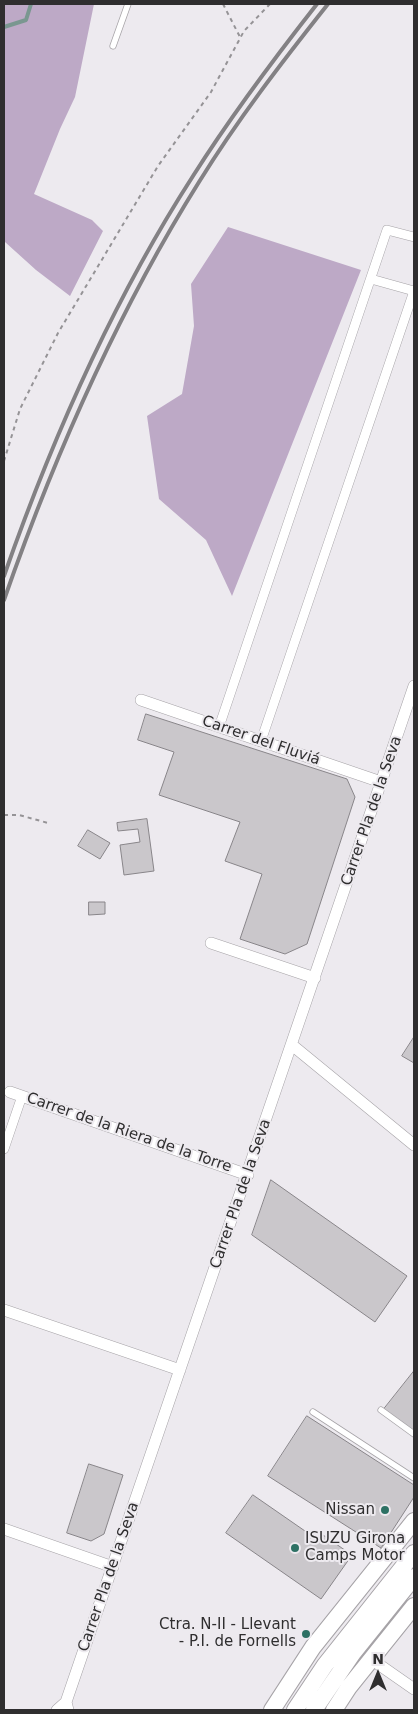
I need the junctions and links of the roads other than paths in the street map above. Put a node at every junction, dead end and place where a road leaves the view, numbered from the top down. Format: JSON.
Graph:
{"nodes":[{"id":1,"x":128,"y":4,"type":"edge"},
{"id":2,"x":113,"y":46,"type":"dead end"},
{"id":3,"x":414,"y":237,"type":"edge"},
{"id":4,"x":371,"y":279,"type":"junction"},
{"id":5,"x":414,"y":291,"type":"edge"},
{"id":6,"x":414,"y":686,"type":"edge"},
{"id":7,"x":141,"y":700,"type":"dead end"},
{"id":8,"x":219,"y":727,"type":"junction"},
{"id":9,"x":260,"y":741,"type":"junction"},
{"id":10,"x":382,"y":782,"type":"junction"},
{"id":11,"x":211,"y":943,"type":"dead end"},
{"id":12,"x":315,"y":978,"type":"junction"},
{"id":13,"x":292,"y":1045,"type":"junction"},
{"id":14,"x":10,"y":1092,"type":"dead end"},
{"id":15,"x":22,"y":1096,"type":"junction"},
{"id":16,"x":414,"y":1145,"type":"edge"},
{"id":17,"x":4,"y":1150,"type":"edge"},
{"id":18,"x":248,"y":1175,"type":"junction"},
{"id":19,"x":4,"y":1310,"type":"edge"},
{"id":20,"x":180,"y":1370,"type":"junction"},
{"id":21,"x":382,"y":1410,"type":"dead end"},
{"id":22,"x":312,"y":1412,"type":"dead end"},
{"id":23,"x":414,"y":1434,"type":"edge"},
{"id":24,"x":414,"y":1478,"type":"edge"},
{"id":25,"x":414,"y":1521,"type":"edge"},
{"id":26,"x":4,"y":1529,"type":"edge"},
{"id":27,"x":414,"y":1552,"type":"edge"},
{"id":28,"x":113,"y":1567,"type":"junction"},
{"id":29,"x":414,"y":1577,"type":"edge"},
{"id":30,"x":414,"y":1606,"type":"edge"},
{"id":31,"x":371,"y":1659,"type":"junction"},
{"id":32,"x":414,"y":1690,"type":"edge"},
{"id":33,"x":67,"y":1706,"type":"edge"},
{"id":34,"x":57,"y":1710,"type":"edge"},
{"id":35,"x":272,"y":1710,"type":"edge"},
{"id":36,"x":295,"y":1710,"type":"edge"},
{"id":37,"x":314,"y":1710,"type":"edge"},
{"id":38,"x":334,"y":1710,"type":"edge"}],
"edges":[{"from":1,"to":2,"type":"lane"},
{"from":3,"to":4,"type":"street"},
{"from":4,"to":5,"type":"street"},
{"from":4,"to":8,"type":"street"},
{"from":5,"to":9,"type":"street"},
{"from":6,"to":10,"type":"street","name":"Carrer Pla de la Seva"},
{"from":7,"to":8,"type":"street","name":"Carrer del Fluviá"},
{"from":8,"to":9,"type":"street","name":"Carrer del Fluviá"},
{"from":9,"to":10,"type":"street","name":"Carrer del Fluviá"},
{"from":10,"to":12,"type":"street","name":"Carrer Pla de la Seva"},
{"from":11,"to":12,"type":"street"},
{"from":12,"to":13,"type":"street","name":"Carrer Pla de la Seva"},
{"from":13,"to":16,"type":"street"},
{"from":13,"to":18,"type":"street","name":"Carrer Pla de la Seva"},
{"from":14,"to":15,"type":"street","name":"Carrer de la Riera de la Torre"},
{"from":15,"to":17,"type":"street"},
{"from":15,"to":18,"type":"street","name":"Carrer de la Riera de la Torre"},
{"from":18,"to":20,"type":"street","name":"Carrer Pla de la Seva"},
{"from":19,"to":20,"type":"street"},
{"from":20,"to":28,"type":"street","name":"Carrer Pla de la Seva"},
{"from":21,"to":23,"type":"lane"},
{"from":22,"to":24,"type":"lane"},
{"from":25,"to":35,"type":"main road"},
{"from":26,"to":28,"type":"street"},
{"from":27,"to":36,"type":"main road"},
{"from":28,"to":33,"type":"street","name":"Carrer Pla de la Seva"},
{"from":29,"to":37,"type":"main road"},
{"from":30,"to":31,"type":"main road"},
{"from":31,"to":32,"type":"street"},
{"from":31,"to":38,"type":"main road"},
{"from":33,"to":34,"type":"street","name":"Carrer Pla de la Seva"}]}
